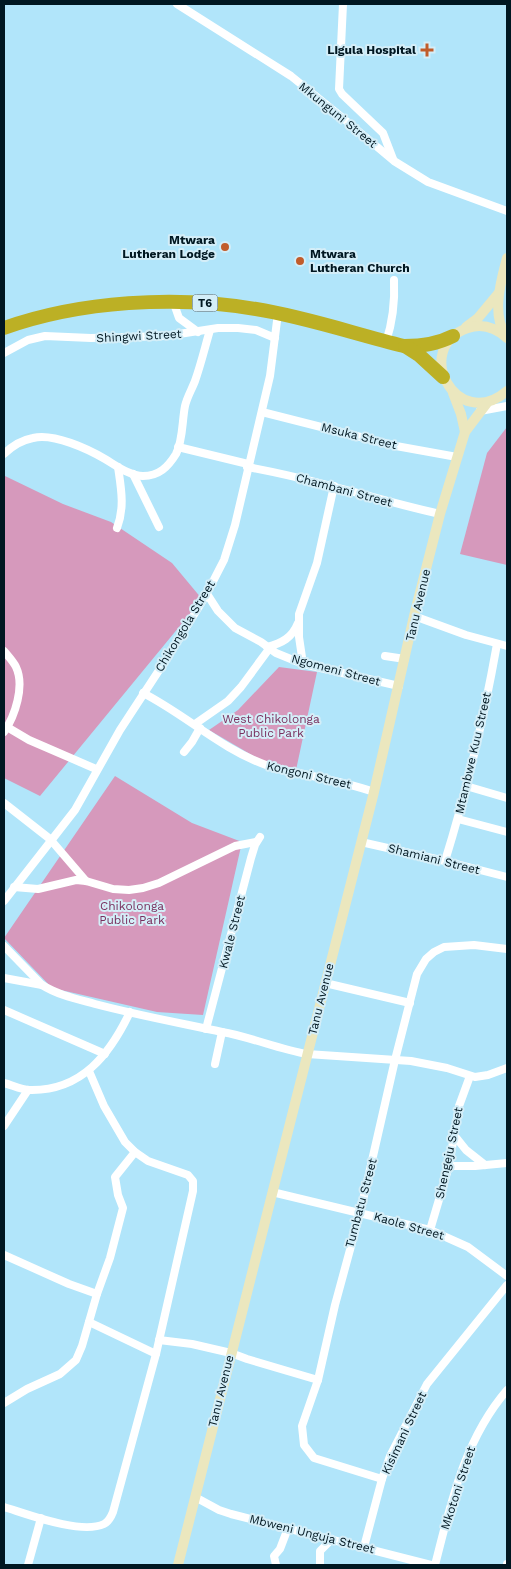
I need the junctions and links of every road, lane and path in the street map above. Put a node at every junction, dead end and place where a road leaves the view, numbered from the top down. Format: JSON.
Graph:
{"nodes":[{"id":1,"x":177,"y":4,"type":"edge"},
{"id":2,"x":343,"y":4,"type":"edge"},
{"id":3,"x":394,"y":161,"type":"junction"},
{"id":4,"x":507,"y":211,"type":"edge"},
{"id":5,"x":507,"y":258,"type":"edge"},
{"id":6,"x":394,"y":280,"type":"dead end"},
{"id":7,"x":498,"y":294,"type":"junction"},
{"id":8,"x":173,"y":301,"type":"junction"},
{"id":9,"x":278,"y":313,"type":"junction"},
{"id":10,"x":4,"y":328,"type":"edge"},
{"id":11,"x":210,"y":330,"type":"junction"},
{"id":12,"x":198,"y":332,"type":"junction"},
{"id":13,"x":457,"y":333,"type":"junction"},
{"id":14,"x":507,"y":337,"type":"edge"},
{"id":15,"x":275,"y":338,"type":"junction"},
{"id":16,"x":386,"y":342,"type":"junction"},
{"id":17,"x":404,"y":346,"type":"junction"},
{"id":18,"x":4,"y":353,"type":"edge"},
{"id":19,"x":443,"y":377,"type":"junction"},
{"id":20,"x":453,"y":392,"type":"junction"},
{"id":21,"x":507,"y":392,"type":"edge"},
{"id":22,"x":507,"y":406,"type":"edge"},
{"id":23,"x":483,"y":407,"type":"junction"},
{"id":24,"x":262,"y":412,"type":"junction"},
{"id":25,"x":465,"y":432,"type":"junction"},
{"id":26,"x":178,"y":447,"type":"junction"},
{"id":27,"x":4,"y":454,"type":"edge"},
{"id":28,"x":457,"y":457,"type":"junction"},
{"id":29,"x":248,"y":466,"type":"junction"},
{"id":30,"x":118,"y":467,"type":"junction"},
{"id":31,"x":133,"y":474,"type":"junction"},
{"id":32,"x":334,"y":486,"type":"junction"},
{"id":33,"x":440,"y":514,"type":"junction"},
{"id":34,"x":159,"y":527,"type":"dead end"},
{"id":35,"x":117,"y":528,"type":"dead end"},
{"id":36,"x":206,"y":594,"type":"junction"},
{"id":37,"x":414,"y":616,"type":"junction"},
{"id":38,"x":299,"y":621,"type":"junction"},
{"id":39,"x":496,"y":644,"type":"junction"},
{"id":40,"x":507,"y":646,"type":"edge"},
{"id":41,"x":268,"y":648,"type":"junction"},
{"id":42,"x":4,"y":651,"type":"edge"},
{"id":43,"x":385,"y":656,"type":"dead end"},
{"id":44,"x":405,"y":659,"type":"junction"},
{"id":45,"x":303,"y":664,"type":"junction"},
{"id":46,"x":399,"y":686,"type":"junction"},
{"id":47,"x":143,"y":694,"type":"junction"},
{"id":48,"x":197,"y":726,"type":"junction"},
{"id":49,"x":6,"y":729,"type":"edge"},
{"id":50,"x":184,"y":752,"type":"dead end"},
{"id":51,"x":96,"y":769,"type":"junction"},
{"id":52,"x":466,"y":786,"type":"junction"},
{"id":53,"x":374,"y":792,"type":"junction"},
{"id":54,"x":507,"y":798,"type":"edge"},
{"id":55,"x":4,"y":802,"type":"edge"},
{"id":56,"x":458,"y":819,"type":"junction"},
{"id":57,"x":507,"y":832,"type":"edge"},
{"id":58,"x":50,"y":839,"type":"junction"},
{"id":59,"x":361,"y":842,"type":"junction"},
{"id":60,"x":445,"y":861,"type":"junction"},
{"id":61,"x":507,"y":877,"type":"edge"},
{"id":62,"x":86,"y":881,"type":"junction"},
{"id":63,"x":14,"y":887,"type":"junction"},
{"id":64,"x":4,"y":901,"type":"edge"},
{"id":65,"x":4,"y":946,"type":"edge"},
{"id":66,"x":507,"y":948,"type":"edge"},
{"id":67,"x":4,"y":978,"type":"edge"},
{"id":68,"x":325,"y":983,"type":"junction"},
{"id":69,"x":42,"y":985,"type":"junction"},
{"id":70,"x":410,"y":1002,"type":"junction"},
{"id":71,"x":4,"y":1010,"type":"edge"},
{"id":72,"x":130,"y":1012,"type":"junction"},
{"id":73,"x":206,"y":1029,"type":"junction"},
{"id":74,"x":222,"y":1032,"type":"junction"},
{"id":75,"x":105,"y":1054,"type":"junction"},
{"id":76,"x":307,"y":1054,"type":"junction"},
{"id":77,"x":395,"y":1060,"type":"junction"},
{"id":78,"x":215,"y":1064,"type":"dead end"},
{"id":79,"x":507,"y":1068,"type":"edge"},
{"id":80,"x":89,"y":1071,"type":"junction"},
{"id":81,"x":470,"y":1076,"type":"junction"},
{"id":82,"x":4,"y":1083,"type":"edge"},
{"id":83,"x":28,"y":1090,"type":"junction"},
{"id":84,"x":4,"y":1126,"type":"edge"},
{"id":85,"x":454,"y":1135,"type":"junction"},
{"id":86,"x":135,"y":1152,"type":"junction"},
{"id":87,"x":507,"y":1163,"type":"edge"},
{"id":88,"x":486,"y":1165,"type":"junction"},
{"id":89,"x":449,"y":1166,"type":"junction"},
{"id":90,"x":272,"y":1192,"type":"junction"},
{"id":91,"x":360,"y":1213,"type":"junction"},
{"id":92,"x":430,"y":1230,"type":"junction"},
{"id":93,"x":4,"y":1255,"type":"edge"},
{"id":94,"x":507,"y":1276,"type":"edge"},
{"id":95,"x":507,"y":1285,"type":"edge"},
{"id":96,"x":97,"y":1294,"type":"junction"},
{"id":97,"x":89,"y":1322,"type":"junction"},
{"id":98,"x":159,"y":1340,"type":"junction"},
{"id":99,"x":231,"y":1352,"type":"junction"},
{"id":100,"x":156,"y":1354,"type":"junction"},
{"id":101,"x":318,"y":1380,"type":"junction"},
{"id":102,"x":507,"y":1390,"type":"edge"},
{"id":103,"x":4,"y":1403,"type":"edge"},
{"id":104,"x":382,"y":1479,"type":"junction"},
{"id":105,"x":195,"y":1496,"type":"junction"},
{"id":106,"x":4,"y":1507,"type":"edge"},
{"id":107,"x":41,"y":1518,"type":"junction"},
{"id":108,"x":288,"y":1528,"type":"junction"},
{"id":109,"x":332,"y":1539,"type":"junction"},
{"id":110,"x":364,"y":1547,"type":"junction"},
{"id":111,"x":401,"y":1557,"type":"junction"},
{"id":112,"x":28,"y":1565,"type":"edge"},
{"id":113,"x":178,"y":1565,"type":"edge"},
{"id":114,"x":276,"y":1565,"type":"edge"},
{"id":115,"x":320,"y":1565,"type":"edge"},
{"id":116,"x":400,"y":1565,"type":"edge"},
{"id":117,"x":433,"y":1565,"type":"edge"}],
"edges":[{"from":1,"to":3,"type":"street","name":"Mkunguni Street"},
{"from":2,"to":3,"type":"street"},
{"from":3,"to":4,"type":"street","name":"Mkunguni Street"},
{"from":5,"to":7,"type":"street"},
{"from":6,"to":16,"type":"street"},
{"from":7,"to":13,"type":"street"},
{"from":7,"to":14,"type":"street"},
{"from":8,"to":9,"type":"highway","number":"T6"},
{"from":8,"to":10,"type":"highway","number":"T6"},
{"from":8,"to":12,"type":"street"},
{"from":9,"to":15,"type":"street","name":"Chikongola Street"},
{"from":9,"to":16,"type":"highway","number":"T6"},
{"from":11,"to":12,"type":"street","name":"Shingwi Street"},
{"from":11,"to":15,"type":"street","name":"Shingwi Street"},
{"from":11,"to":26,"type":"street"},
{"from":12,"to":18,"type":"street","name":"Shingwi Street"},
{"from":13,"to":14,"type":"street","number":"T6"},
{"from":13,"to":17,"type":"highway","number":"T6"},
{"from":13,"to":19,"type":"street"},
{"from":15,"to":24,"type":"street","name":"Chikongola Street"},
{"from":16,"to":17,"type":"highway","number":"T6"},
{"from":17,"to":19,"type":"highway","number":"T6"},
{"from":19,"to":20,"type":"street","number":"T6"},
{"from":20,"to":23,"type":"street","number":"T6"},
{"from":20,"to":25,"type":"street"},
{"from":21,"to":23,"type":"street"},
{"from":22,"to":23,"type":"street"},
{"from":23,"to":25,"type":"street"},
{"from":24,"to":28,"type":"street","name":"Msuka Street"},
{"from":24,"to":29,"type":"street","name":"Chikongola Street"},
{"from":25,"to":28,"type":"street","name":"Tanu Avenue"},
{"from":26,"to":29,"type":"street","name":"Chambani Street"},
{"from":26,"to":31,"type":"street"},
{"from":27,"to":30,"type":"street"},
{"from":28,"to":33,"type":"street","name":"Tanu Avenue"},
{"from":29,"to":32,"type":"street","name":"Chambani Street"},
{"from":29,"to":36,"type":"street","name":"Chikongola Street"},
{"from":30,"to":31,"type":"street"},
{"from":30,"to":35,"type":"street"},
{"from":31,"to":34,"type":"street"},
{"from":32,"to":33,"type":"street","name":"Chambani Street"},
{"from":32,"to":38,"type":"street"},
{"from":33,"to":37,"type":"street","name":"Tanu Avenue"},
{"from":36,"to":41,"type":"street","name":"Ngomeni Street"},
{"from":36,"to":47,"type":"street","name":"Chikongola Street"},
{"from":37,"to":39,"type":"street"},
{"from":37,"to":44,"type":"street","name":"Tanu Avenue"},
{"from":38,"to":41,"type":"street"},
{"from":38,"to":45,"type":"street"},
{"from":39,"to":40,"type":"street"},
{"from":39,"to":52,"type":"street","name":"Mtambwe Kuu Street"},
{"from":41,"to":45,"type":"street","name":"Ngomeni Street"},
{"from":41,"to":48,"type":"street"},
{"from":42,"to":49,"type":"street"},
{"from":43,"to":44,"type":"street"},
{"from":44,"to":46,"type":"street","name":"Tanu Avenue"},
{"from":45,"to":46,"type":"street","name":"Ngomeni Street"},
{"from":46,"to":53,"type":"street","name":"Tanu Avenue"},
{"from":47,"to":48,"type":"street","name":"Kongoni Street"},
{"from":47,"to":51,"type":"street","name":"Chikongola Street"},
{"from":48,"to":50,"type":"street"},
{"from":48,"to":53,"type":"street","name":"Kongoni Street"},
{"from":49,"to":51,"type":"street"},
{"from":51,"to":58,"type":"street","name":"Chikongola Street"},
{"from":52,"to":54,"type":"street"},
{"from":52,"to":56,"type":"street","name":"Mtambwe Kuu Street"},
{"from":53,"to":59,"type":"street","name":"Tanu Avenue"},
{"from":55,"to":58,"type":"street"},
{"from":56,"to":57,"type":"street"},
{"from":56,"to":60,"type":"street","name":"Mtambwe Kuu Street"},
{"from":58,"to":62,"type":"street"},
{"from":58,"to":63,"type":"street","name":"Chikongola Street"},
{"from":59,"to":60,"type":"street","name":"Shamiani Street"},
{"from":59,"to":68,"type":"street","name":"Tanu Avenue"},
{"from":60,"to":61,"type":"street","name":"Shamiani Street"},
{"from":62,"to":63,"type":"street"},
{"from":62,"to":73,"type":"street","name":"Kwale Street"},
{"from":63,"to":64,"type":"street","name":"Chikongola Street"},
{"from":65,"to":69,"type":"street"},
{"from":66,"to":70,"type":"street","name":"Tumbatu Street"},
{"from":67,"to":69,"type":"street"},
{"from":68,"to":70,"type":"street"},
{"from":68,"to":76,"type":"street","name":"Tanu Avenue"},
{"from":69,"to":72,"type":"street"},
{"from":70,"to":77,"type":"street","name":"Tumbatu Street"},
{"from":71,"to":75,"type":"street"},
{"from":72,"to":73,"type":"street"},
{"from":72,"to":75,"type":"street"},
{"from":73,"to":74,"type":"street"},
{"from":74,"to":76,"type":"street"},
{"from":74,"to":78,"type":"street"},
{"from":75,"to":80,"type":"street"},
{"from":76,"to":77,"type":"street"},
{"from":76,"to":90,"type":"street","name":"Tanu Avenue"},
{"from":77,"to":81,"type":"street"},
{"from":77,"to":91,"type":"street","name":"Tumbatu Street"},
{"from":79,"to":81,"type":"street"},
{"from":80,"to":83,"type":"street"},
{"from":80,"to":86,"type":"street"},
{"from":81,"to":85,"type":"street","name":"Shengeju Street"},
{"from":82,"to":83,"type":"street"},
{"from":83,"to":84,"type":"street"},
{"from":85,"to":88,"type":"street"},
{"from":85,"to":89,"type":"street","name":"Shengeju Street"},
{"from":86,"to":96,"type":"street"},
{"from":86,"to":98,"type":"street"},
{"from":87,"to":88,"type":"street"},
{"from":88,"to":89,"type":"street"},
{"from":89,"to":92,"type":"street","name":"Shengeju Street"},
{"from":90,"to":91,"type":"street","name":"Kaole Street"},
{"from":90,"to":99,"type":"street","name":"Tanu Avenue"},
{"from":91,"to":92,"type":"street","name":"Kaole Street"},
{"from":91,"to":101,"type":"street","name":"Tumbatu Street"},
{"from":92,"to":94,"type":"street","name":"Kaole Street"},
{"from":93,"to":96,"type":"street"},
{"from":95,"to":104,"type":"street","name":"Kisimani Street"},
{"from":96,"to":97,"type":"street"},
{"from":97,"to":100,"type":"street"},
{"from":97,"to":103,"type":"street"},
{"from":98,"to":99,"type":"street"},
{"from":98,"to":100,"type":"street"},
{"from":99,"to":101,"type":"street"},
{"from":99,"to":105,"type":"street","name":"Tanu Avenue"},
{"from":100,"to":107,"type":"street"},
{"from":101,"to":104,"type":"street","name":"Tumbatu Street"},
{"from":102,"to":117,"type":"street","name":"Mkotoni Street"},
{"from":104,"to":110,"type":"street","name":"Kisimani Street"},
{"from":105,"to":108,"type":"street","name":"Mbweni Unguja Street"},
{"from":105,"to":113,"type":"street","name":"Tanu Avenue"},
{"from":106,"to":107,"type":"street"},
{"from":107,"to":112,"type":"street"},
{"from":108,"to":109,"type":"street","name":"Mbweni Unguja Street"},
{"from":108,"to":114,"type":"street"},
{"from":109,"to":110,"type":"street","name":"Mbweni Unguja Street"},
{"from":109,"to":115,"type":"street"},
{"from":110,"to":111,"type":"street","name":"Mbweni Unguja Street"},
{"from":111,"to":116,"type":"street"},
{"from":111,"to":117,"type":"street","name":"Mbweni Unguja Street"}]}
